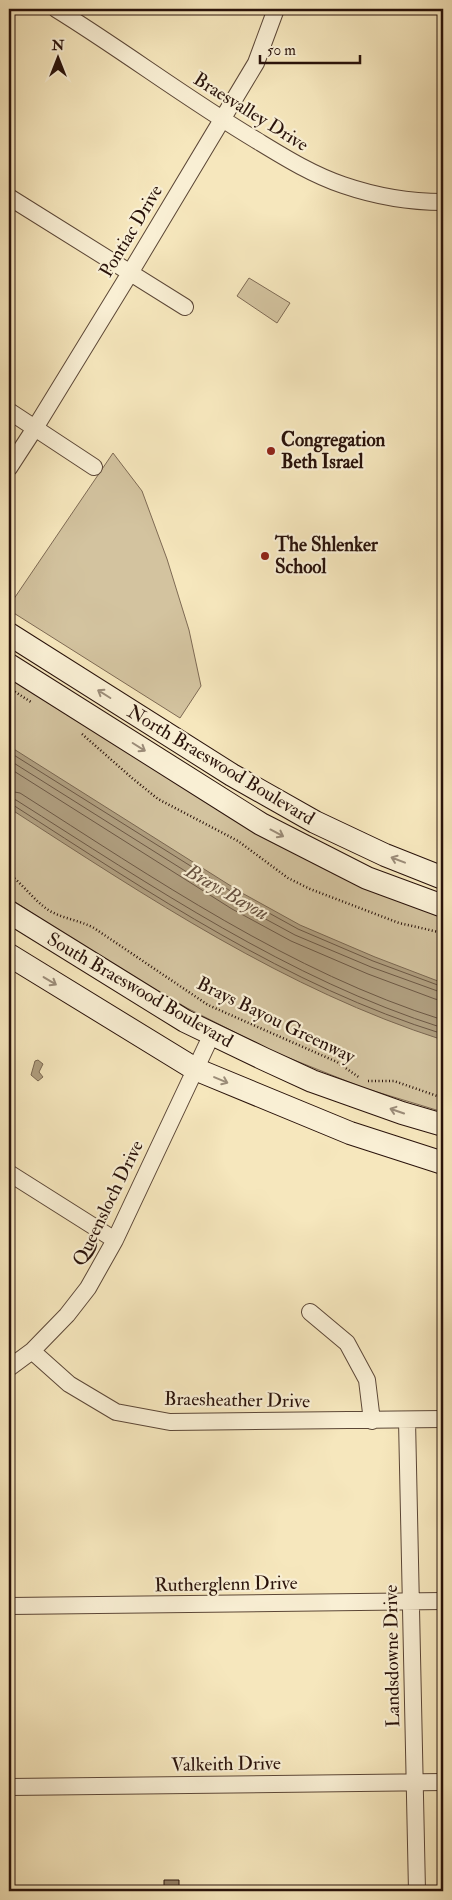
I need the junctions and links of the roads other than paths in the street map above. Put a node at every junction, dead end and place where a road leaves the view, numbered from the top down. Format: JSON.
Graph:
{"nodes":[{"id":1,"x":276,"y":9,"type":"edge"},
{"id":2,"x":60,"y":10,"type":"edge"},
{"id":3,"x":221,"y":120,"type":"junction"},
{"id":4,"x":9,"y":197,"type":"edge"},
{"id":5,"x":443,"y":202,"type":"edge"},
{"id":6,"x":130,"y":273,"type":"junction"},
{"id":7,"x":186,"y":307,"type":"dead end"},
{"id":8,"x":9,"y":411,"type":"edge"},
{"id":9,"x":35,"y":428,"type":"junction"},
{"id":10,"x":94,"y":467,"type":"dead end"},
{"id":11,"x":9,"y":468,"type":"edge"},
{"id":12,"x":9,"y":634,"type":"edge"},
{"id":13,"x":9,"y":665,"type":"edge"},
{"id":14,"x":193,"y":751,"type":"junction"},
{"id":15,"x":179,"y":773,"type":"junction"},
{"id":16,"x":443,"y":878,"type":"edge"},
{"id":17,"x":443,"y":906,"type":"edge"},
{"id":18,"x":9,"y":912,"type":"edge"},
{"id":19,"x":9,"y":955,"type":"edge"},
{"id":20,"x":212,"y":1034,"type":"junction"},
{"id":21,"x":195,"y":1069,"type":"junction"},
{"id":22,"x":443,"y":1125,"type":"edge"},
{"id":23,"x":443,"y":1163,"type":"edge"},
{"id":24,"x":9,"y":1173,"type":"edge"},
{"id":25,"x":115,"y":1240,"type":"junction"},
{"id":26,"x":310,"y":1312,"type":"dead end"},
{"id":27,"x":32,"y":1351,"type":"junction"},
{"id":28,"x":9,"y":1368,"type":"edge"},
{"id":29,"x":406,"y":1420,"type":"junction"},
{"id":30,"x":443,"y":1420,"type":"edge"},
{"id":31,"x":372,"y":1421,"type":"junction"},
{"id":32,"x":411,"y":1601,"type":"junction"},
{"id":33,"x":443,"y":1601,"type":"edge"},
{"id":34,"x":9,"y":1606,"type":"edge"},
{"id":35,"x":415,"y":1782,"type":"junction"},
{"id":36,"x":443,"y":1782,"type":"edge"},
{"id":37,"x":9,"y":1787,"type":"edge"},
{"id":38,"x":417,"y":1891,"type":"edge"}],
"edges":[{"from":1,"to":3,"type":"street","name":"Pontiac Drive"},
{"from":2,"to":3,"type":"street","name":"Braesvalley Drive"},
{"from":3,"to":5,"type":"street","name":"Braesvalley Drive"},
{"from":3,"to":6,"type":"street","name":"Pontiac Drive"},
{"from":4,"to":6,"type":"street"},
{"from":6,"to":7,"type":"street"},
{"from":6,"to":9,"type":"street","name":"Pontiac Drive"},
{"from":8,"to":9,"type":"street"},
{"from":9,"to":10,"type":"street"},
{"from":9,"to":11,"type":"street","name":"Pontiac Drive"},
{"from":14,"to":12,"type":"main road","name":"North Braeswood Boulevard","one_way":true},
{"from":13,"to":15,"type":"main road","name":"North Braeswood Boulevard","one_way":true},
{"from":14,"to":15,"type":"main road"},
{"from":16,"to":14,"type":"main road","name":"North Braeswood Boulevard","one_way":true},
{"from":15,"to":17,"type":"main road","name":"North Braeswood Boulevard","one_way":true},
{"from":18,"to":20,"type":"main road","name":"South Braeswood Boulevard"},
{"from":19,"to":21,"type":"main road","name":"South Braeswood Boulevard","one_way":true},
{"from":20,"to":21,"type":"street","name":"Queensloch Drive"},
{"from":22,"to":20,"type":"main road","name":"South Braeswood Boulevard","one_way":true},
{"from":21,"to":23,"type":"main road","name":"South Braeswood Boulevard","one_way":true},
{"from":21,"to":25,"type":"street","name":"Queensloch Drive"},
{"from":24,"to":25,"type":"street"},
{"from":25,"to":27,"type":"street","name":"Queensloch Drive"},
{"from":26,"to":31,"type":"street"},
{"from":27,"to":28,"type":"street","name":"Queensloch Drive"},
{"from":27,"to":31,"type":"street","name":"Braesheather Drive"},
{"from":29,"to":30,"type":"street","name":"Braesheather Drive"},
{"from":29,"to":31,"type":"street","name":"Braesheather Drive"},
{"from":29,"to":32,"type":"street","name":"Landsdowne Drive"},
{"from":32,"to":33,"type":"street","name":"Rutherglenn Drive"},
{"from":32,"to":34,"type":"street","name":"Rutherglenn Drive"},
{"from":32,"to":35,"type":"street","name":"Landsdowne Drive"},
{"from":35,"to":36,"type":"street","name":"Valkeith Drive"},
{"from":35,"to":37,"type":"street","name":"Valkeith Drive"},
{"from":35,"to":38,"type":"street","name":"Landsdowne Drive"}]}
